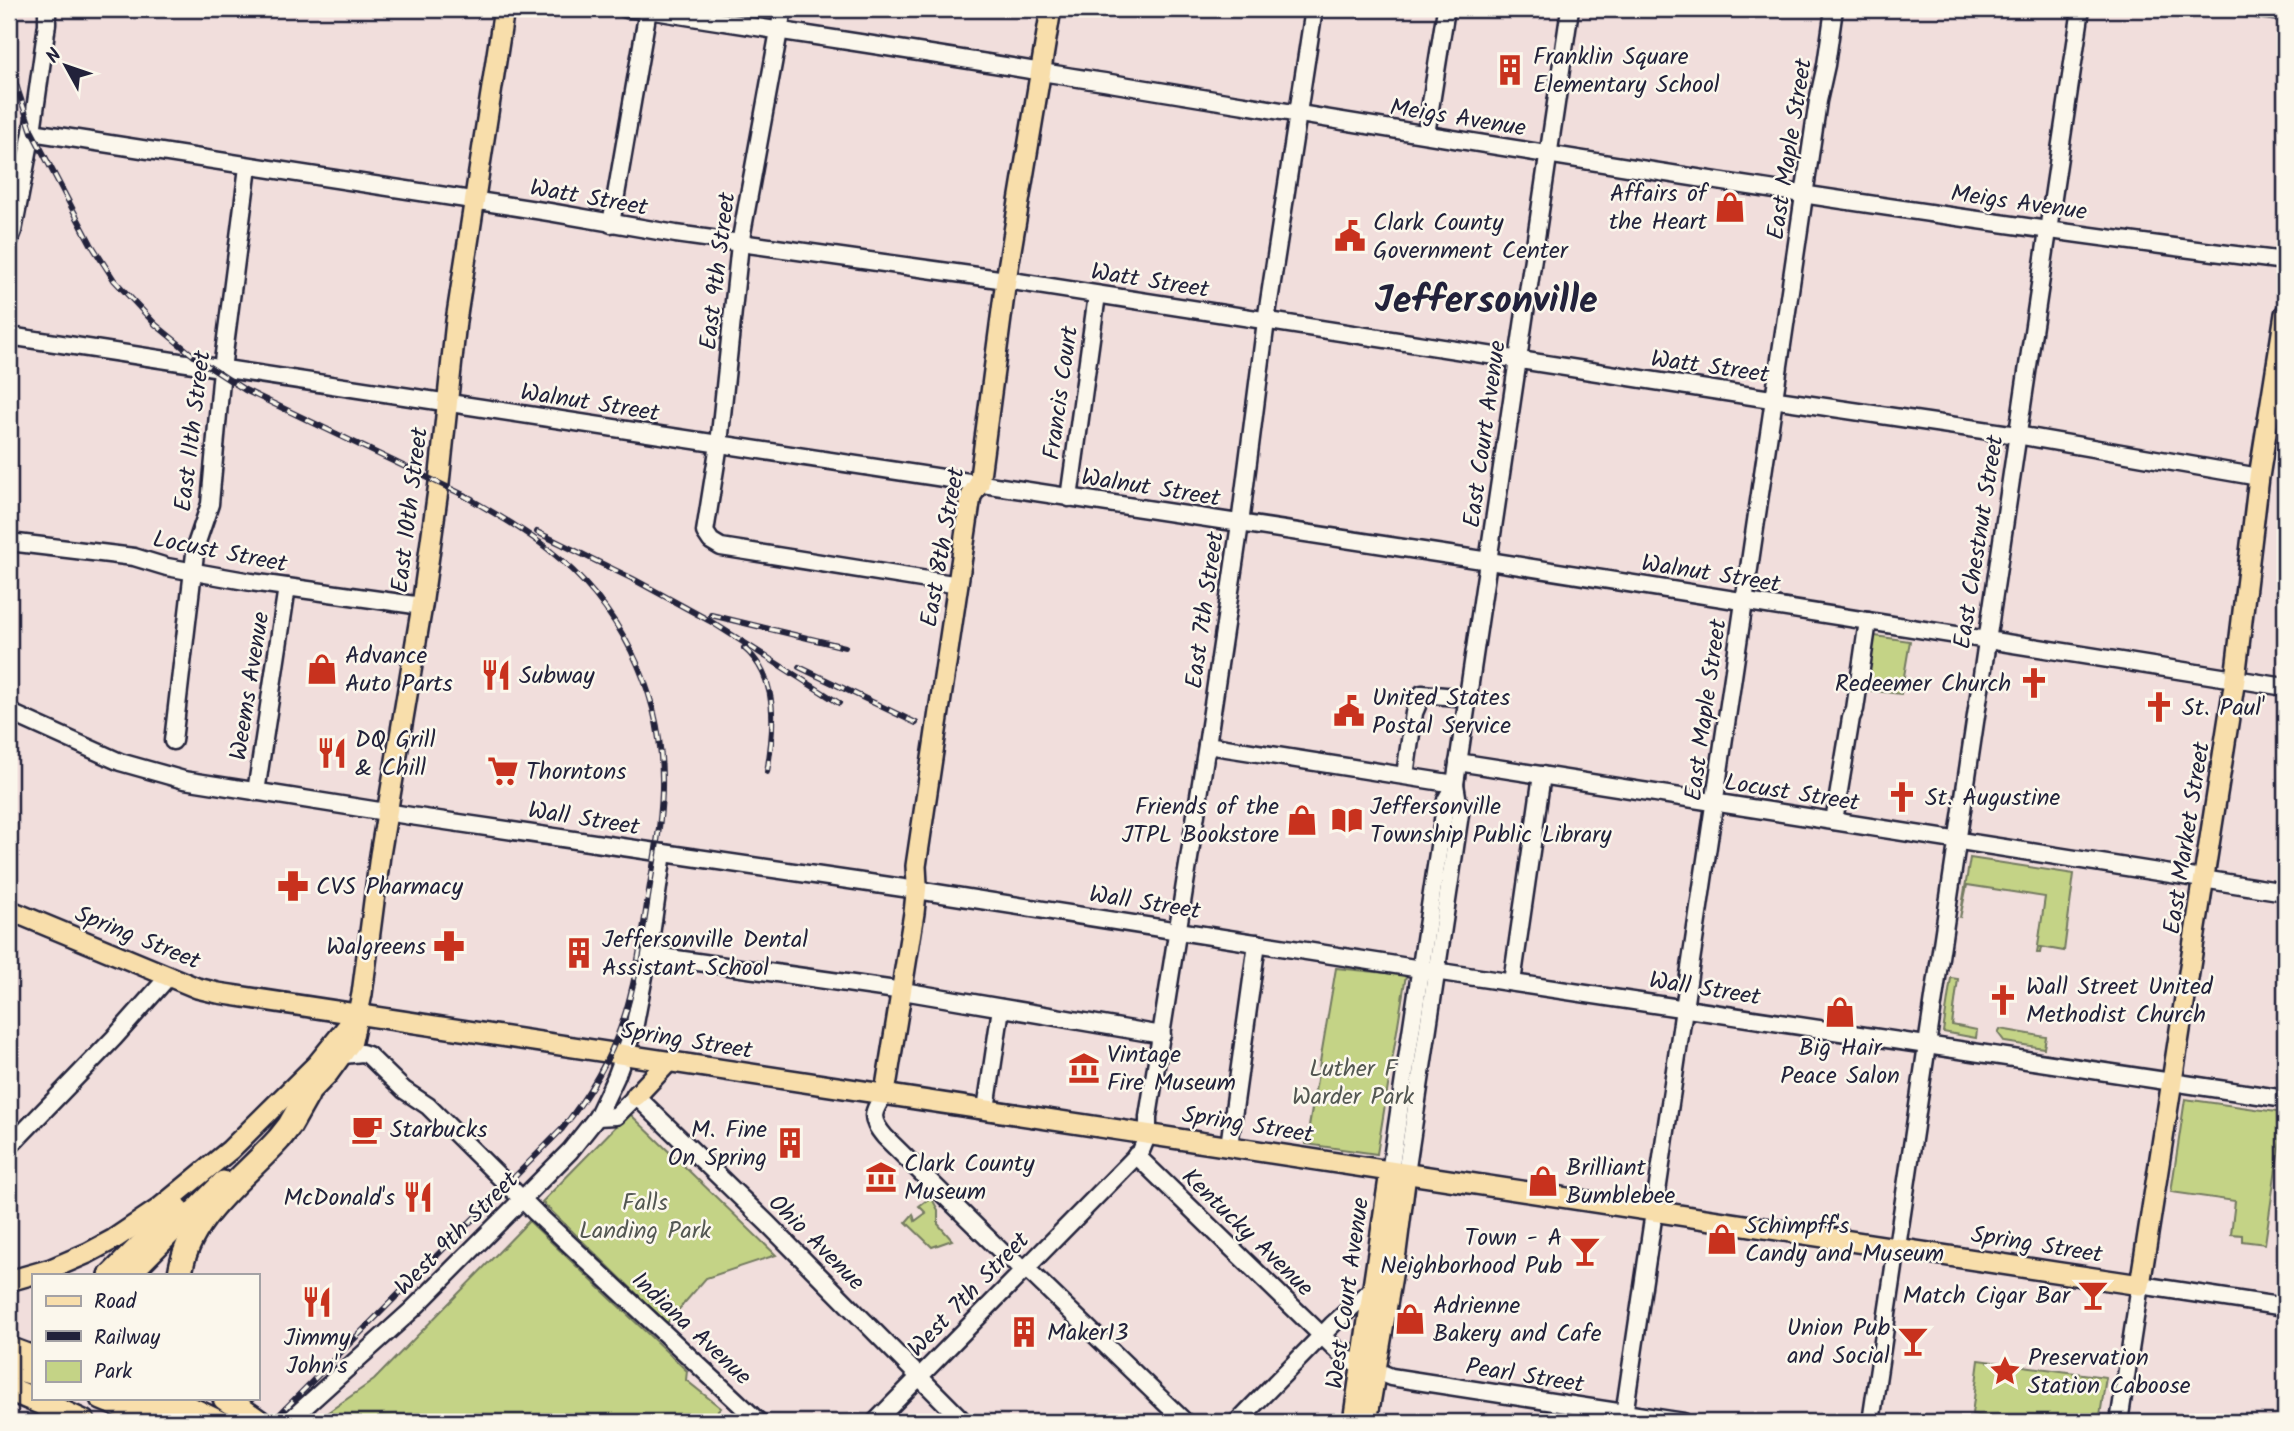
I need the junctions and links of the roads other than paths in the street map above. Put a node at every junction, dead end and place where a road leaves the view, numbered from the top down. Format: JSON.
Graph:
{"nodes":[{"id":1,"x":47,"y":9,"type":"edge"},
{"id":2,"x":504,"y":9,"type":"edge"},
{"id":3,"x":626,"y":9,"type":"edge"},
{"id":4,"x":783,"y":9,"type":"edge"},
{"id":5,"x":1051,"y":9,"type":"edge"},
{"id":6,"x":1314,"y":9,"type":"edge"},
{"id":7,"x":1446,"y":9,"type":"edge"},
{"id":8,"x":1570,"y":9,"type":"edge"},
{"id":9,"x":1834,"y":9,"type":"edge"},
{"id":10,"x":2081,"y":9,"type":"edge"},
{"id":11,"x":2258,"y":9,"type":"edge"},
{"id":12,"x":648,"y":10,"type":"edge"},
{"id":13,"x":2285,"y":12,"type":"edge"},
{"id":14,"x":779,"y":32,"type":"junction"},
{"id":15,"x":1042,"y":72,"type":"junction"},
{"id":16,"x":1298,"y":115,"type":"junction"},
{"id":17,"x":32,"y":132,"type":"junction"},
{"id":18,"x":1426,"y":134,"type":"junction"},
{"id":19,"x":1549,"y":155,"type":"junction"},
{"id":20,"x":248,"y":167,"type":"junction"},
{"id":21,"x":1806,"y":194,"type":"junction"},
{"id":22,"x":474,"y":202,"type":"junction"},
{"id":23,"x":611,"y":224,"type":"junction"},
{"id":24,"x":2048,"y":229,"type":"junction"},
{"id":25,"x":9,"y":241,"type":"edge"},
{"id":26,"x":740,"y":244,"type":"junction"},
{"id":27,"x":2285,"y":261,"type":"edge"},
{"id":28,"x":1006,"y":280,"type":"junction"},
{"id":29,"x":1097,"y":295,"type":"junction"},
{"id":30,"x":2285,"y":314,"type":"edge"},
{"id":31,"x":1266,"y":321,"type":"junction"},
{"id":32,"x":9,"y":336,"type":"edge"},
{"id":33,"x":1518,"y":360,"type":"junction"},
{"id":34,"x":222,"y":369,"type":"junction"},
{"id":35,"x":1774,"y":398,"type":"junction"},
{"id":36,"x":446,"y":403,"type":"junction"},
{"id":37,"x":2017,"y":435,"type":"junction"},
{"id":38,"x":719,"y":444,"type":"junction"},
{"id":39,"x":2259,"y":477,"type":"junction"},
{"id":40,"x":979,"y":484,"type":"junction"},
{"id":41,"x":1069,"y":498,"type":"junction"},
{"id":42,"x":1240,"y":524,"type":"junction"},
{"id":43,"x":9,"y":542,"type":"edge"},
{"id":44,"x":1489,"y":561,"type":"junction"},
{"id":45,"x":193,"y":571,"type":"junction"},
{"id":46,"x":959,"y":585,"type":"junction"},
{"id":47,"x":287,"y":587,"type":"junction"},
{"id":48,"x":1744,"y":601,"type":"junction"},
{"id":49,"x":422,"y":606,"type":"junction"},
{"id":50,"x":1868,"y":621,"type":"junction"},
{"id":51,"x":1986,"y":640,"type":"junction"},
{"id":52,"x":2235,"y":679,"type":"junction"},
{"id":53,"x":2285,"y":687,"type":"edge"},
{"id":54,"x":1468,"y":698,"type":"junction"},
{"id":55,"x":9,"y":712,"type":"edge"},
{"id":56,"x":173,"y":741,"type":"dead end"},
{"id":57,"x":1207,"y":745,"type":"junction"},
{"id":58,"x":1458,"y":762,"type":"junction"},
{"id":59,"x":1405,"y":775,"type":"junction"},
{"id":60,"x":1542,"y":775,"type":"junction"},
{"id":61,"x":1455,"y":783,"type":"junction"},
{"id":62,"x":256,"y":792,"type":"junction"},
{"id":63,"x":1714,"y":802,"type":"junction"},
{"id":64,"x":388,"y":812,"type":"junction"},
{"id":65,"x":1834,"y":821,"type":"junction"},
{"id":66,"x":1956,"y":840,"type":"junction"},
{"id":67,"x":663,"y":853,"type":"junction"},
{"id":68,"x":2205,"y":879,"type":"junction"},
{"id":69,"x":917,"y":890,"type":"junction"},
{"id":70,"x":2285,"y":892,"type":"edge"},
{"id":71,"x":9,"y":910,"type":"edge"},
{"id":72,"x":1178,"y":930,"type":"junction"},
{"id":73,"x":1257,"y":943,"type":"junction"},
{"id":74,"x":648,"y":955,"type":"junction"},
{"id":75,"x":1429,"y":970,"type":"junction"},
{"id":76,"x":169,"y":976,"type":"junction"},
{"id":77,"x":1511,"y":982,"type":"junction"},
{"id":78,"x":903,"y":990,"type":"junction"},
{"id":79,"x":1001,"y":1008,"type":"junction"},
{"id":80,"x":1684,"y":1008,"type":"junction"},
{"id":81,"x":357,"y":1016,"type":"junction"},
{"id":82,"x":1162,"y":1035,"type":"junction"},
{"id":83,"x":1926,"y":1045,"type":"junction"},
{"id":84,"x":344,"y":1055,"type":"junction"},
{"id":85,"x":624,"y":1055,"type":"junction"},
{"id":86,"x":668,"y":1062,"type":"junction"},
{"id":87,"x":2173,"y":1082,"type":"junction"},
{"id":88,"x":885,"y":1093,"type":"junction"},
{"id":89,"x":307,"y":1095,"type":"junction"},
{"id":90,"x":636,"y":1096,"type":"junction"},
{"id":91,"x":2285,"y":1099,"type":"edge"},
{"id":92,"x":986,"y":1109,"type":"junction"},
{"id":93,"x":597,"y":1117,"type":"junction"},
{"id":94,"x":1147,"y":1134,"type":"junction"},
{"id":95,"x":1229,"y":1146,"type":"junction"},
{"id":96,"x":9,"y":1147,"type":"edge"},
{"id":97,"x":230,"y":1150,"type":"junction"},
{"id":98,"x":1136,"y":1155,"type":"junction"},
{"id":99,"x":1398,"y":1173,"type":"junction"},
{"id":100,"x":522,"y":1199,"type":"junction"},
{"id":101,"x":1656,"y":1212,"type":"junction"},
{"id":102,"x":1896,"y":1248,"type":"junction"},
{"id":103,"x":1025,"y":1268,"type":"junction"},
{"id":104,"x":110,"y":1274,"type":"edge"},
{"id":105,"x":131,"y":1274,"type":"edge"},
{"id":106,"x":180,"y":1274,"type":"edge"},
{"id":107,"x":9,"y":1280,"type":"edge"},
{"id":108,"x":2140,"y":1285,"type":"junction"},
{"id":109,"x":1372,"y":1289,"type":"junction"},
{"id":110,"x":2285,"y":1307,"type":"edge"},
{"id":111,"x":1321,"y":1336,"type":"junction"},
{"id":112,"x":9,"y":1339,"type":"edge"},
{"id":113,"x":9,"y":1348,"type":"edge"},
{"id":114,"x":32,"y":1351,"type":"edge"},
{"id":115,"x":32,"y":1352,"type":"edge"},
{"id":116,"x":32,"y":1353,"type":"edge"},
{"id":117,"x":9,"y":1366,"type":"edge"},
{"id":118,"x":1369,"y":1368,"type":"junction"},
{"id":119,"x":32,"y":1373,"type":"edge"},
{"id":120,"x":32,"y":1374,"type":"edge"},
{"id":121,"x":9,"y":1376,"type":"edge"},
{"id":122,"x":919,"y":1378,"type":"junction"},
{"id":123,"x":9,"y":1389,"type":"edge"},
{"id":124,"x":9,"y":1397,"type":"edge"},
{"id":125,"x":32,"y":1399,"type":"edge"},
{"id":126,"x":35,"y":1400,"type":"edge"},
{"id":127,"x":107,"y":1400,"type":"edge"},
{"id":128,"x":140,"y":1400,"type":"edge"},
{"id":129,"x":172,"y":1400,"type":"edge"},
{"id":130,"x":228,"y":1400,"type":"edge"},
{"id":131,"x":1624,"y":1418,"type":"edge"},
{"id":132,"x":253,"y":1419,"type":"edge"},
{"id":133,"x":289,"y":1421,"type":"edge"},
{"id":134,"x":83,"y":1422,"type":"edge"},
{"id":135,"x":160,"y":1422,"type":"edge"},
{"id":136,"x":185,"y":1422,"type":"edge"},
{"id":137,"x":218,"y":1422,"type":"edge"},
{"id":138,"x":759,"y":1422,"type":"edge"},
{"id":139,"x":875,"y":1422,"type":"edge"},
{"id":140,"x":964,"y":1422,"type":"edge"},
{"id":141,"x":1185,"y":1422,"type":"edge"},
{"id":142,"x":1237,"y":1422,"type":"edge"},
{"id":143,"x":1353,"y":1422,"type":"edge"},
{"id":144,"x":1367,"y":1422,"type":"edge"},
{"id":145,"x":1683,"y":1422,"type":"edge"},
{"id":146,"x":1871,"y":1422,"type":"edge"},
{"id":147,"x":2119,"y":1422,"type":"edge"}],
"edges":[{"from":1,"to":17,"type":"street"},
{"from":2,"to":22,"type":"main road","name":"East 10th Street"},
{"from":3,"to":12,"type":"street","name":"Meigs Avenue"},
{"from":4,"to":14,"type":"street","name":"East 9th Street"},
{"from":5,"to":15,"type":"main road","name":"East 8th Street"},
{"from":6,"to":16,"type":"street","name":"East 7th Street"},
{"from":7,"to":18,"type":"street"},
{"from":8,"to":19,"type":"street","name":"East Court Avenue"},
{"from":9,"to":21,"type":"street","name":"East Maple Street"},
{"from":10,"to":24,"type":"street","name":"East Chestnut Street"},
{"from":11,"to":13,"type":"street"},
{"from":12,"to":14,"type":"street","name":"Meigs Avenue"},
{"from":12,"to":23,"type":"street"},
{"from":14,"to":15,"type":"street","name":"Meigs Avenue"},
{"from":14,"to":26,"type":"street","name":"East 9th Street"},
{"from":15,"to":16,"type":"street","name":"Meigs Avenue"},
{"from":15,"to":28,"type":"main road","name":"East 8th Street"},
{"from":16,"to":18,"type":"street","name":"Meigs Avenue"},
{"from":16,"to":31,"type":"street","name":"East 7th Street"},
{"from":17,"to":20,"type":"street","name":"Watt Street"},
{"from":17,"to":25,"type":"street"},
{"from":18,"to":19,"type":"street","name":"Meigs Avenue"},
{"from":19,"to":21,"type":"street","name":"Meigs Avenue"},
{"from":19,"to":33,"type":"street","name":"East Court Avenue"},
{"from":20,"to":22,"type":"street","name":"Watt Street"},
{"from":20,"to":34,"type":"street","name":"East 11th Street"},
{"from":21,"to":24,"type":"street","name":"Meigs Avenue"},
{"from":21,"to":35,"type":"street","name":"East Maple Street"},
{"from":22,"to":23,"type":"street","name":"Watt Street"},
{"from":22,"to":36,"type":"main road","name":"East 10th Street"},
{"from":23,"to":26,"type":"street","name":"Watt Street"},
{"from":24,"to":27,"type":"street","name":"Meigs Avenue"},
{"from":24,"to":37,"type":"street","name":"East Chestnut Street"},
{"from":26,"to":28,"type":"street","name":"Watt Street"},
{"from":26,"to":38,"type":"street","name":"East 9th Street"},
{"from":28,"to":29,"type":"street","name":"Watt Street"},
{"from":28,"to":40,"type":"main road","name":"East 8th Street"},
{"from":29,"to":31,"type":"street","name":"Watt Street"},
{"from":29,"to":41,"type":"street","name":"Francis Court"},
{"from":30,"to":39,"type":"main road","name":"East Market Street"},
{"from":31,"to":33,"type":"street","name":"Watt Street"},
{"from":31,"to":42,"type":"street","name":"East 7th Street"},
{"from":32,"to":34,"type":"street","name":"Walnut Street"},
{"from":33,"to":35,"type":"street","name":"Watt Street"},
{"from":33,"to":44,"type":"street","name":"East Court Avenue"},
{"from":34,"to":36,"type":"street","name":"Walnut Street"},
{"from":34,"to":45,"type":"street","name":"East 11th Street"},
{"from":35,"to":37,"type":"street","name":"Watt Street"},
{"from":35,"to":48,"type":"street","name":"East Maple Street"},
{"from":36,"to":38,"type":"street","name":"Walnut Street"},
{"from":36,"to":49,"type":"main road","name":"East 10th Street"},
{"from":37,"to":39,"type":"street","name":"Watt Street"},
{"from":37,"to":51,"type":"street","name":"East Chestnut Street"},
{"from":38,"to":40,"type":"street","name":"Walnut Street"},
{"from":38,"to":46,"type":"street","name":"East 9th Street"},
{"from":39,"to":52,"type":"main road","name":"East Market Street"},
{"from":40,"to":41,"type":"street","name":"Walnut Street"},
{"from":40,"to":46,"type":"main road","name":"East 8th Street"},
{"from":41,"to":42,"type":"street","name":"Walnut Street"},
{"from":42,"to":44,"type":"street","name":"Walnut Street"},
{"from":42,"to":57,"type":"street","name":"East 7th Street"},
{"from":43,"to":45,"type":"street","name":"Locust Street"},
{"from":44,"to":48,"type":"street","name":"Walnut Street"},
{"from":44,"to":54,"type":"street","name":"East Court Avenue"},
{"from":45,"to":47,"type":"street","name":"Locust Street"},
{"from":45,"to":56,"type":"street","name":"East 11th Street"},
{"from":46,"to":69,"type":"main road","name":"East 8th Street"},
{"from":47,"to":49,"type":"street","name":"Locust Street"},
{"from":47,"to":62,"type":"street","name":"Weems Avenue"},
{"from":48,"to":50,"type":"street","name":"Walnut Street"},
{"from":48,"to":63,"type":"street","name":"East Maple Street"},
{"from":49,"to":64,"type":"main road","name":"East 10th Street"},
{"from":50,"to":51,"type":"street","name":"Walnut Street"},
{"from":50,"to":65,"type":"street"},
{"from":51,"to":52,"type":"street","name":"Walnut Street"},
{"from":51,"to":66,"type":"street","name":"East Chestnut Street"},
{"from":52,"to":53,"type":"street","name":"Walnut Street"},
{"from":52,"to":68,"type":"main road","name":"East Market Street"},
{"from":54,"to":58,"type":"street","name":"East Court Avenue"},
{"from":54,"to":59,"type":"street"},
{"from":55,"to":62,"type":"street","name":"Wall Street"},
{"from":57,"to":59,"type":"street"},
{"from":57,"to":72,"type":"street","name":"East 7th Street"},
{"from":58,"to":60,"type":"street","name":"Locust Street"},
{"from":58,"to":61,"type":"street","name":"East Court Avenue"},
{"from":59,"to":61,"type":"street"},
{"from":60,"to":63,"type":"street","name":"Locust Street"},
{"from":60,"to":77,"type":"street"},
{"from":61,"to":75,"type":"street","name":"East Court Avenue"},
{"from":62,"to":64,"type":"street","name":"Wall Street"},
{"from":63,"to":65,"type":"street","name":"Locust Street"},
{"from":63,"to":80,"type":"street","name":"East Maple Street"},
{"from":64,"to":67,"type":"street","name":"Wall Street"},
{"from":64,"to":81,"type":"main road","name":"East 10th Street"},
{"from":65,"to":66,"type":"street","name":"Locust Street"},
{"from":66,"to":68,"type":"street","name":"Locust Street"},
{"from":66,"to":83,"type":"street","name":"East Chestnut Street"},
{"from":67,"to":69,"type":"street","name":"Wall Street"},
{"from":67,"to":74,"type":"street"},
{"from":68,"to":70,"type":"street","name":"Locust Street"},
{"from":68,"to":87,"type":"main road","name":"East Market Street"},
{"from":69,"to":72,"type":"street","name":"Wall Street"},
{"from":69,"to":78,"type":"main road","name":"East 8th Street"},
{"from":71,"to":76,"type":"main road","name":"Spring Street"},
{"from":72,"to":73,"type":"street","name":"Wall Street"},
{"from":72,"to":82,"type":"street","name":"East 7th Street"},
{"from":73,"to":75,"type":"street","name":"Wall Street"},
{"from":73,"to":95,"type":"street"},
{"from":74,"to":78,"type":"street"},
{"from":74,"to":85,"type":"street"},
{"from":75,"to":77,"type":"street","name":"Wall Street"},
{"from":75,"to":99,"type":"street","name":"East Court Avenue"},
{"from":76,"to":81,"type":"main road","name":"Spring Street"},
{"from":76,"to":96,"type":"street"},
{"from":77,"to":80,"type":"street","name":"Wall Street"},
{"from":78,"to":79,"type":"street"},
{"from":78,"to":88,"type":"main road","name":"East 8th Street"},
{"from":79,"to":82,"type":"street"},
{"from":79,"to":92,"type":"street"},
{"from":80,"to":83,"type":"street","name":"Wall Street"},
{"from":80,"to":101,"type":"street","name":"East Maple Street"},
{"from":81,"to":84,"type":"main road","name":"East 10th Street"},
{"from":81,"to":85,"type":"main road","name":"Spring Street"},
{"from":81,"to":97,"type":"main road"},
{"from":82,"to":94,"type":"street","name":"East 7th Street"},
{"from":83,"to":87,"type":"street","name":"Wall Street"},
{"from":83,"to":102,"type":"street","name":"East Chestnut Street"},
{"from":84,"to":89,"type":"main road"},
{"from":84,"to":100,"type":"street","name":"Indiana Avenue"},
{"from":85,"to":86,"type":"main road","name":"Spring Street"},
{"from":85,"to":93,"type":"street","name":"West 9th Street"},
{"from":86,"to":88,"type":"main road","name":"Spring Street"},
{"from":86,"to":90,"type":"main road"},
{"from":87,"to":91,"type":"street","name":"Wall Street"},
{"from":87,"to":108,"type":"main road","name":"East Market Street"},
{"from":88,"to":92,"type":"main road","name":"Spring Street"},
{"from":88,"to":103,"type":"street"},
{"from":89,"to":105,"type":"main road"},
{"from":89,"to":106,"type":"highway"},
{"from":90,"to":93,"type":"street"},
{"from":90,"to":122,"type":"street","name":"Ohio Avenue"},
{"from":92,"to":94,"type":"main road","name":"Spring Street"},
{"from":93,"to":100,"type":"street","name":"West 9th Street"},
{"from":94,"to":95,"type":"main road","name":"Spring Street"},
{"from":94,"to":98,"type":"street","name":"West 7th Street"},
{"from":95,"to":99,"type":"main road","name":"Spring Street"},
{"from":97,"to":104,"type":"main road"},
{"from":97,"to":107,"type":"main road"},
{"from":98,"to":103,"type":"street","name":"West 7th Street"},
{"from":98,"to":111,"type":"street","name":"Kentucky Avenue"},
{"from":99,"to":101,"type":"main road","name":"Spring Street"},
{"from":99,"to":109,"type":"main road","name":"West Court Avenue"},
{"from":99,"to":118,"type":"main road","name":"West Court Avenue"},
{"from":100,"to":133,"type":"street","name":"West 9th Street"},
{"from":100,"to":138,"type":"street","name":"Indiana Avenue"},
{"from":101,"to":102,"type":"main road","name":"Spring Street"},
{"from":101,"to":131,"type":"street","name":"East Maple Street"},
{"from":102,"to":108,"type":"main road","name":"Spring Street"},
{"from":102,"to":146,"type":"street","name":"East Chestnut Street"},
{"from":103,"to":122,"type":"street","name":"West 7th Street"},
{"from":103,"to":141,"type":"street"},
{"from":108,"to":110,"type":"street","name":"Spring Street"},
{"from":108,"to":147,"type":"street"},
{"from":109,"to":111,"type":"street"},
{"from":109,"to":118,"type":"main road","name":"West Court Avenue"},
{"from":111,"to":118,"type":"street","name":"Kentucky Avenue"},
{"from":111,"to":142,"type":"street"},
{"from":112,"to":114,"type":"highway"},
{"from":113,"to":115,"type":"main road","bridge":true},
{"from":116,"to":121,"type":"main road"},
{"from":117,"to":119,"type":"highway","bridge":true},
{"from":118,"to":131,"type":"street","name":"Pearl Street"},
{"from":118,"to":143,"type":"main road","name":"West Court Avenue"},
{"from":118,"to":144,"type":"main road","name":"West Court Avenue"},
{"from":120,"to":124,"type":"main road"},
{"from":122,"to":139,"type":"street","name":"West 7th Street"},
{"from":122,"to":140,"type":"street","name":"Ohio Avenue"},
{"from":123,"to":125,"type":"highway","bridge":true},
{"from":126,"to":134,"type":"highway","bridge":true},
{"from":127,"to":135,"type":"highway"},
{"from":128,"to":136,"type":"main road"},
{"from":129,"to":137,"type":"highway"},
{"from":130,"to":132,"type":"highway"},
{"from":131,"to":145,"type":"street","name":"Pearl Street"}]}
